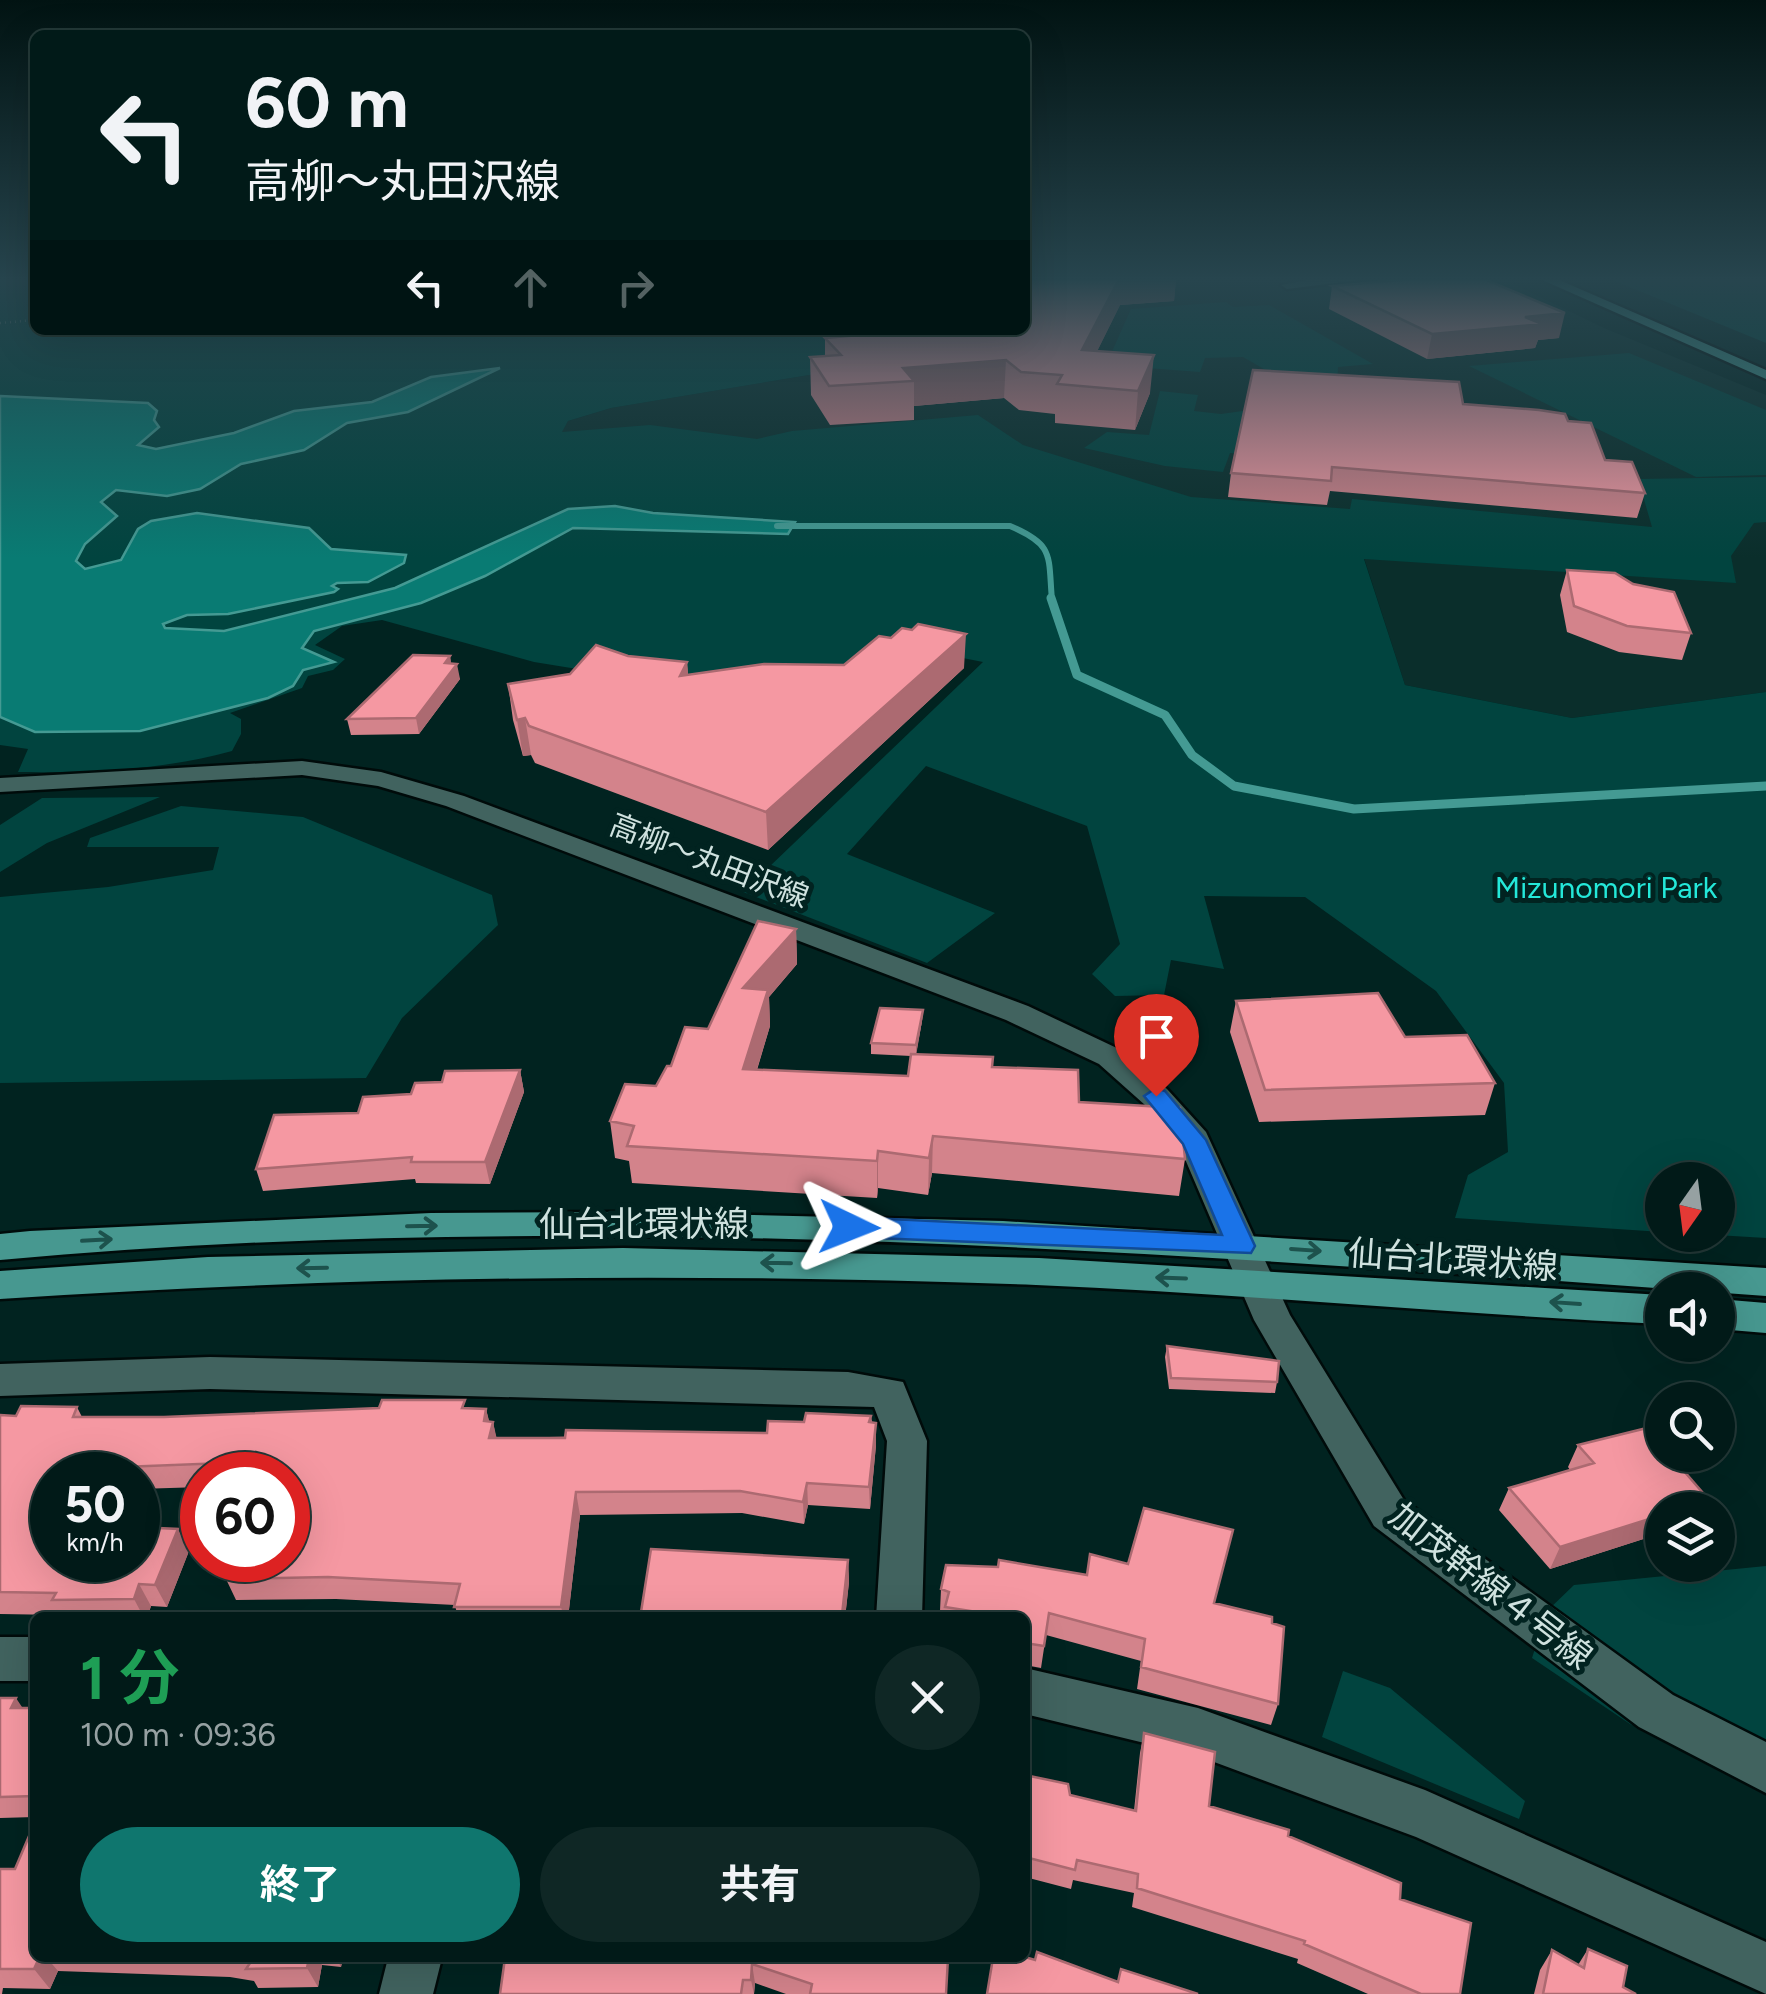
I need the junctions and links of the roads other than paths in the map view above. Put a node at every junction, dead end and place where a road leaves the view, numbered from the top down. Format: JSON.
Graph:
{"nodes":[{"id":1,"x":0,"y":785,"type":"edge"},
{"id":2,"x":0,"y":1246,"type":"edge"},
{"id":3,"x":1250,"y":1264,"type":"junction"},
{"id":4,"x":1766,"y":1282,"type":"edge"},
{"id":5,"x":0,"y":1285,"type":"edge"},
{"id":6,"x":1645,"y":1308,"type":"edge"},
{"id":7,"x":1735,"y":1315,"type":"edge"},
{"id":8,"x":1766,"y":1318,"type":"edge"},
{"id":9,"x":0,"y":1380,"type":"edge"},
{"id":10,"x":899,"y":1612,"type":"edge"},
{"id":11,"x":0,"y":1659,"type":"edge"},
{"id":12,"x":30,"y":1659,"type":"edge"},
{"id":13,"x":1030,"y":1692,"type":"edge"},
{"id":14,"x":1766,"y":1768,"type":"edge"},
{"id":15,"x":414,"y":1962,"type":"edge"},
{"id":16,"x":1766,"y":1970,"type":"edge"},
{"id":17,"x":406,"y":1994,"type":"edge"}],
"edges":[{"from":1,"to":3,"type":"street","name":"高柳～丸田沢線"},
{"from":2,"to":3,"type":"main road","name":"仙台北環状線","one_way":true},
{"from":3,"to":4,"type":"main road","name":"仙台北環状線","one_way":true},
{"from":3,"to":5,"type":"main road","name":"仙台北環状線","one_way":true},
{"from":6,"to":3,"type":"main road","name":"仙台北環状線","one_way":true},
{"from":3,"to":14,"type":"street","name":"加茂幹線４号線"},
{"from":7,"to":8,"type":"main road"},
{"from":9,"to":10,"type":"street"},
{"from":11,"to":12,"type":"street"},
{"from":13,"to":16,"type":"street"},
{"from":15,"to":17,"type":"street"}]}
